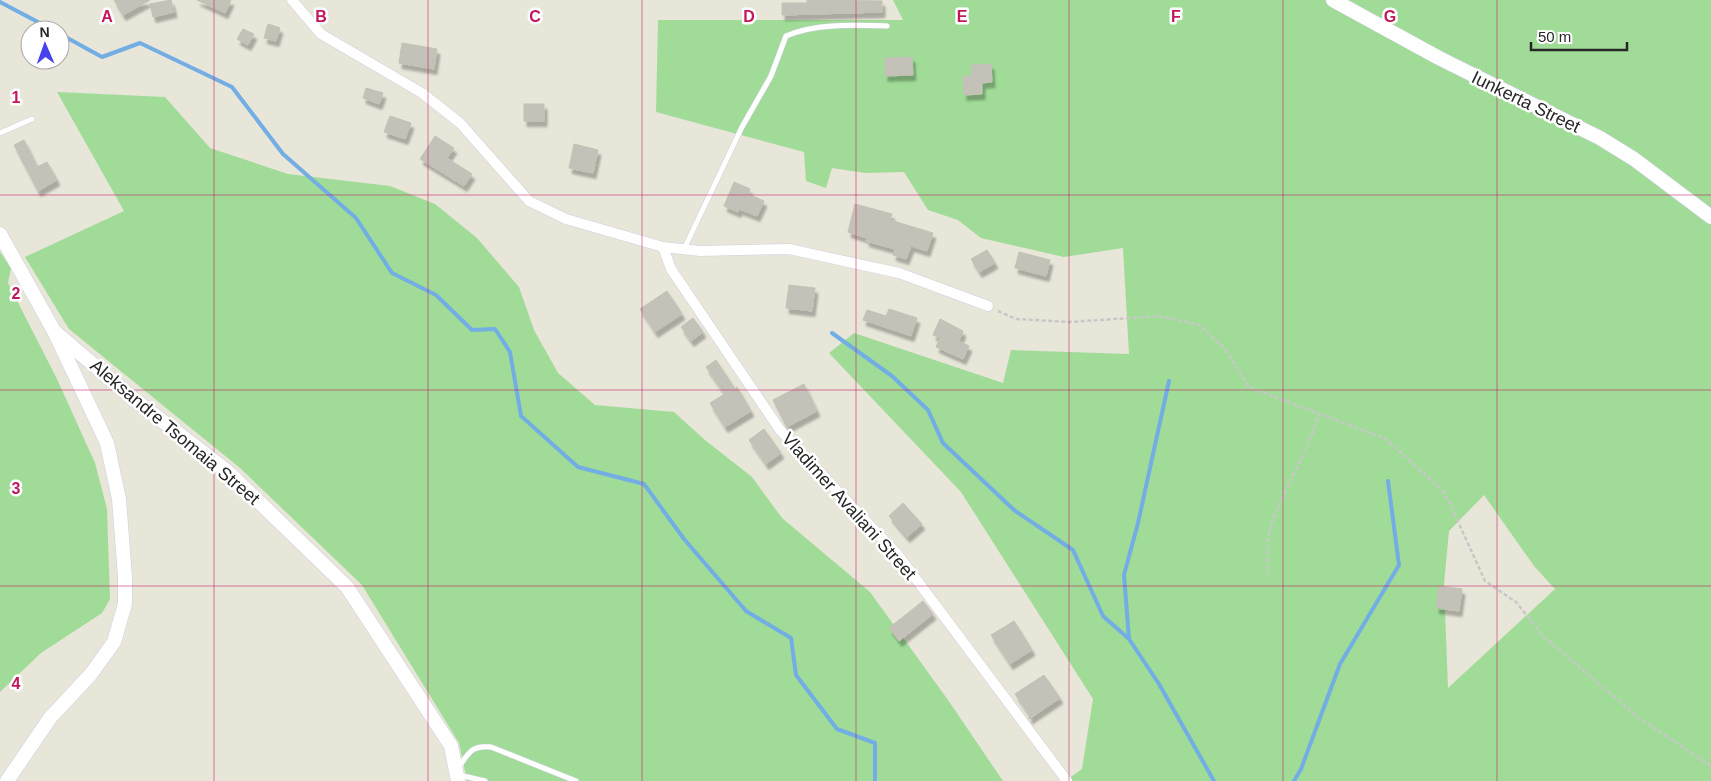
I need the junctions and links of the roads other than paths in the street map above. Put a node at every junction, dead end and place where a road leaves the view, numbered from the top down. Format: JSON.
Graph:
{"nodes":[{"id":1,"x":292,"y":0,"type":"edge"},
{"id":2,"x":1333,"y":0,"type":"edge"},
{"id":3,"x":887,"y":26,"type":"dead end"},
{"id":4,"x":32,"y":119,"type":"dead end"},
{"id":5,"x":0,"y":133,"type":"edge"},
{"id":6,"x":1711,"y":217,"type":"edge"},
{"id":7,"x":0,"y":234,"type":"edge"},
{"id":8,"x":663,"y":247,"type":"junction"},
{"id":9,"x":684,"y":250,"type":"junction"},
{"id":10,"x":988,"y":306,"type":"road end"},
{"id":11,"x":54,"y":331,"type":"junction"},
{"id":12,"x":457,"y":776,"type":"edge"},
{"id":13,"x":7,"y":781,"type":"edge"},
{"id":14,"x":486,"y":781,"type":"edge"},
{"id":15,"x":576,"y":781,"type":"edge"},
{"id":16,"x":1067,"y":781,"type":"edge"}],
"edges":[{"from":1,"to":8,"type":"street"},
{"from":2,"to":6,"type":"main road","name":"Iunkerta Street"},
{"from":3,"to":9,"type":"lane"},
{"from":4,"to":5,"type":"lane"},
{"from":7,"to":11,"type":"main road"},
{"from":8,"to":9,"type":"street"},
{"from":8,"to":16,"type":"street","name":"Vladimer Avaliani Street"},
{"from":9,"to":10,"type":"street"},
{"from":11,"to":12,"type":"main road","name":"Aleksandre Tsomaia Street"},
{"from":11,"to":13,"type":"main road"},
{"from":12,"to":14,"type":"lane"},
{"from":12,"to":15,"type":"lane"}]}
